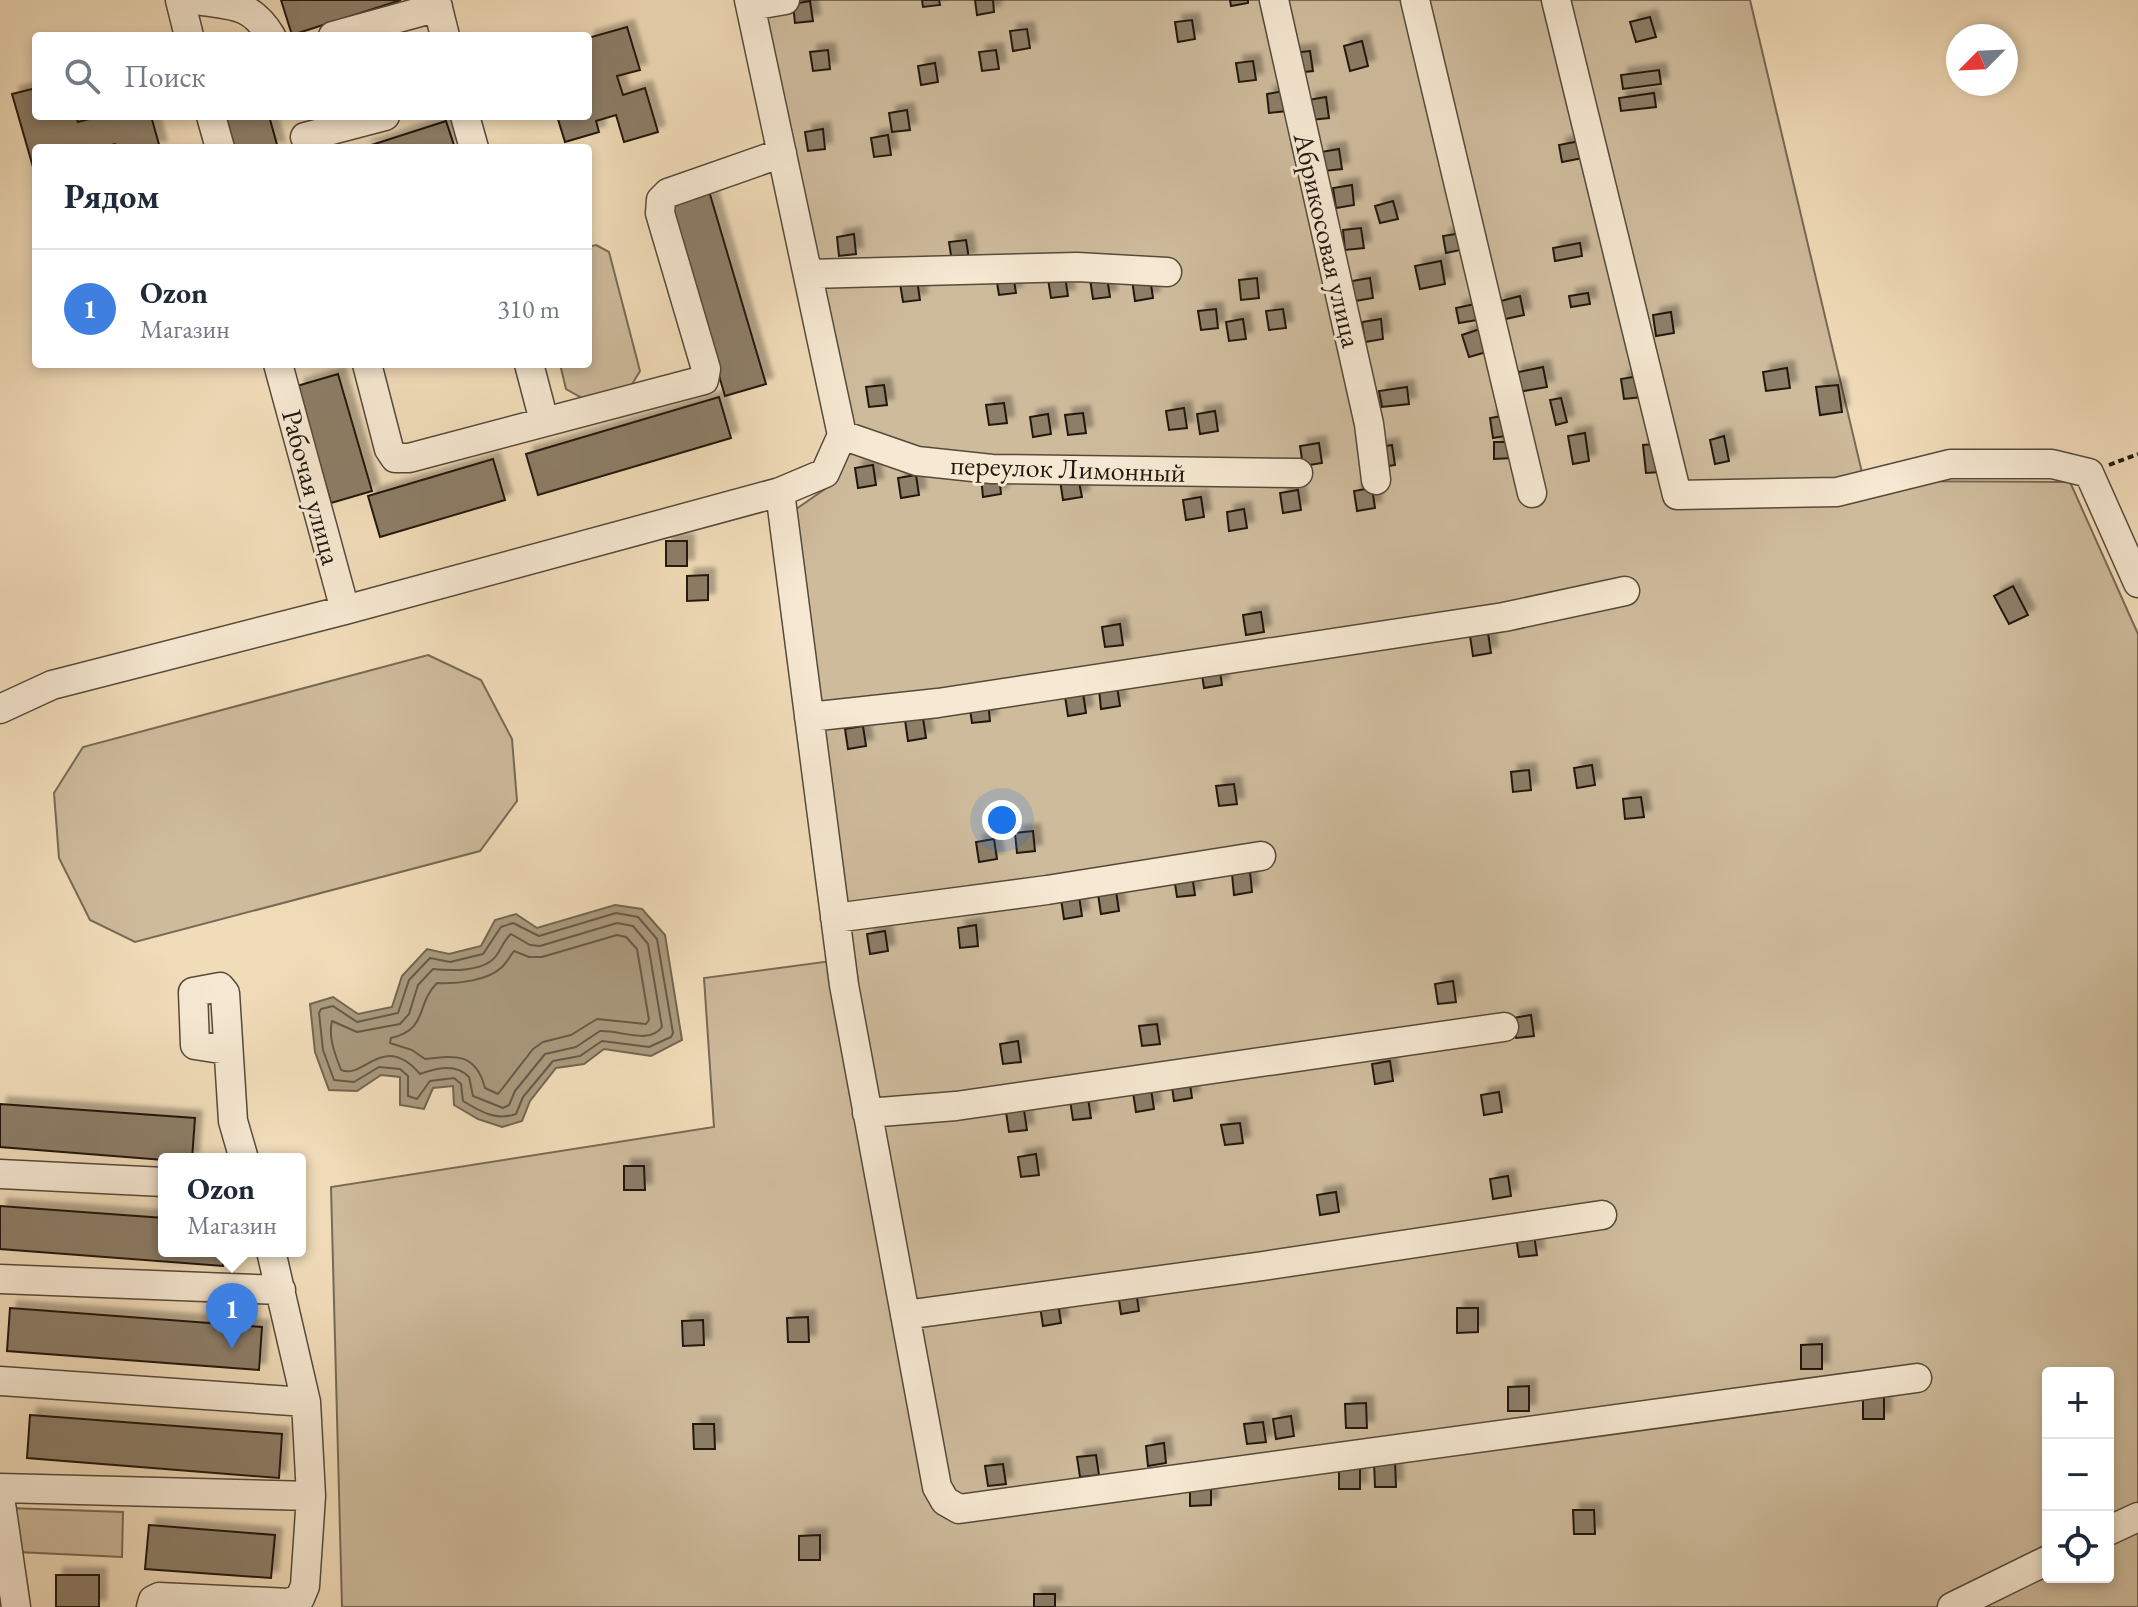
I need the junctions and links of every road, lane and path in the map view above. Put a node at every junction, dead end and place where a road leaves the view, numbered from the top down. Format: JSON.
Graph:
{"nodes":[{"id":1,"x":180,"y":0,"type":"edge"},
{"id":2,"x":196,"y":0,"type":"edge"},
{"id":3,"x":785,"y":0,"type":"edge"},
{"id":4,"x":1274,"y":0,"type":"edge"},
{"id":5,"x":1415,"y":0,"type":"edge"},
{"id":6,"x":1556,"y":0,"type":"edge"},
{"id":7,"x":750,"y":3,"type":"edge"},
{"id":8,"x":437,"y":4,"type":"edge"},
{"id":9,"x":188,"y":32,"type":"edge"},
{"id":10,"x":268,"y":32,"type":"edge"},
{"id":11,"x":346,"y":32,"type":"edge"},
{"id":12,"x":444,"y":32,"type":"edge"},
{"id":13,"x":212,"y":120,"type":"edge"},
{"id":14,"x":367,"y":120,"type":"edge"},
{"id":15,"x":466,"y":120,"type":"edge"},
{"id":16,"x":304,"y":134,"type":"edge"},
{"id":17,"x":219,"y":144,"type":"edge"},
{"id":18,"x":473,"y":144,"type":"edge"},
{"id":19,"x":782,"y":153,"type":"junction"},
{"id":20,"x":1167,"y":272,"type":"dead end"},
{"id":21,"x":808,"y":274,"type":"junction"},
{"id":22,"x":279,"y":368,"type":"edge"},
{"id":23,"x":368,"y":368,"type":"edge"},
{"id":24,"x":530,"y":368,"type":"edge"},
{"id":25,"x":544,"y":421,"type":"junction"},
{"id":26,"x":842,"y":435,"type":"junction"},
{"id":27,"x":1298,"y":473,"type":"dead end"},
{"id":28,"x":1376,"y":480,"type":"dead end"},
{"id":29,"x":780,"y":492,"type":"junction"},
{"id":30,"x":1532,"y":493,"type":"dead end"},
{"id":31,"x":2138,"y":583,"type":"edge"},
{"id":32,"x":1625,"y":591,"type":"dead end"},
{"id":33,"x":345,"y":610,"type":"junction"},
{"id":34,"x":0,"y":709,"type":"edge"},
{"id":35,"x":809,"y":717,"type":"junction"},
{"id":36,"x":1261,"y":856,"type":"dead end"},
{"id":37,"x":835,"y":918,"type":"junction"},
{"id":38,"x":1504,"y":1027,"type":"dead end"},
{"id":39,"x":227,"y":1050,"type":"dead end"},
{"id":40,"x":867,"y":1113,"type":"junction"},
{"id":41,"x":242,"y":1153,"type":"edge"},
{"id":42,"x":0,"y":1174,"type":"edge"},
{"id":43,"x":158,"y":1182,"type":"edge"},
{"id":44,"x":1602,"y":1215,"type":"dead end"},
{"id":45,"x":273,"y":1257,"type":"edge"},
{"id":46,"x":0,"y":1279,"type":"edge"},
{"id":47,"x":281,"y":1290,"type":"junction"},
{"id":48,"x":905,"y":1315,"type":"junction"},
{"id":49,"x":1917,"y":1378,"type":"dead end"},
{"id":50,"x":0,"y":1381,"type":"edge"},
{"id":51,"x":306,"y":1402,"type":"junction"},
{"id":52,"x":0,"y":1488,"type":"edge"},
{"id":53,"x":311,"y":1496,"type":"junction"},
{"id":54,"x":0,"y":1497,"type":"edge"},
{"id":55,"x":2138,"y":1517,"type":"edge"},
{"id":56,"x":2114,"y":1528,"type":"edge"},
{"id":57,"x":2042,"y":1563,"type":"edge"},
{"id":58,"x":16,"y":1607,"type":"edge"},
{"id":59,"x":151,"y":1607,"type":"edge"},
{"id":60,"x":1952,"y":1607,"type":"edge"}],
"edges":[{"from":1,"to":9,"type":"street"},
{"from":2,"to":10,"type":"street"},
{"from":3,"to":7,"type":"street"},
{"from":4,"to":28,"type":"street","name":"Абрикосовая улица"},
{"from":5,"to":30,"type":"street"},
{"from":6,"to":31,"type":"street"},
{"from":7,"to":19,"type":"street"},
{"from":8,"to":11,"type":"street"},
{"from":8,"to":12,"type":"street"},
{"from":13,"to":17,"type":"street"},
{"from":14,"to":16,"type":"street"},
{"from":15,"to":18,"type":"street"},
{"from":19,"to":21,"type":"street"},
{"from":19,"to":25,"type":"street"},
{"from":20,"to":21,"type":"street"},
{"from":21,"to":26,"type":"street"},
{"from":22,"to":33,"type":"street","name":"Рабочая улица"},
{"from":23,"to":25,"type":"street"},
{"from":24,"to":25,"type":"street"},
{"from":26,"to":27,"type":"street","name":"переулок Лимонный"},
{"from":26,"to":29,"type":"street"},
{"from":29,"to":33,"type":"street"},
{"from":29,"to":35,"type":"street"},
{"from":32,"to":35,"type":"street"},
{"from":33,"to":34,"type":"street"},
{"from":35,"to":37,"type":"street"},
{"from":36,"to":37,"type":"street"},
{"from":37,"to":40,"type":"street"},
{"from":38,"to":40,"type":"street"},
{"from":39,"to":41,"type":"street"},
{"from":40,"to":48,"type":"street"},
{"from":42,"to":43,"type":"street"},
{"from":44,"to":48,"type":"street"},
{"from":45,"to":47,"type":"street"},
{"from":46,"to":47,"type":"street"},
{"from":47,"to":51,"type":"street"},
{"from":48,"to":49,"type":"street"},
{"from":50,"to":51,"type":"street"},
{"from":51,"to":53,"type":"street"},
{"from":52,"to":53,"type":"street"},
{"from":53,"to":59,"type":"street"},
{"from":54,"to":58,"type":"street"},
{"from":55,"to":56,"type":"street"},
{"from":57,"to":60,"type":"street"}]}
